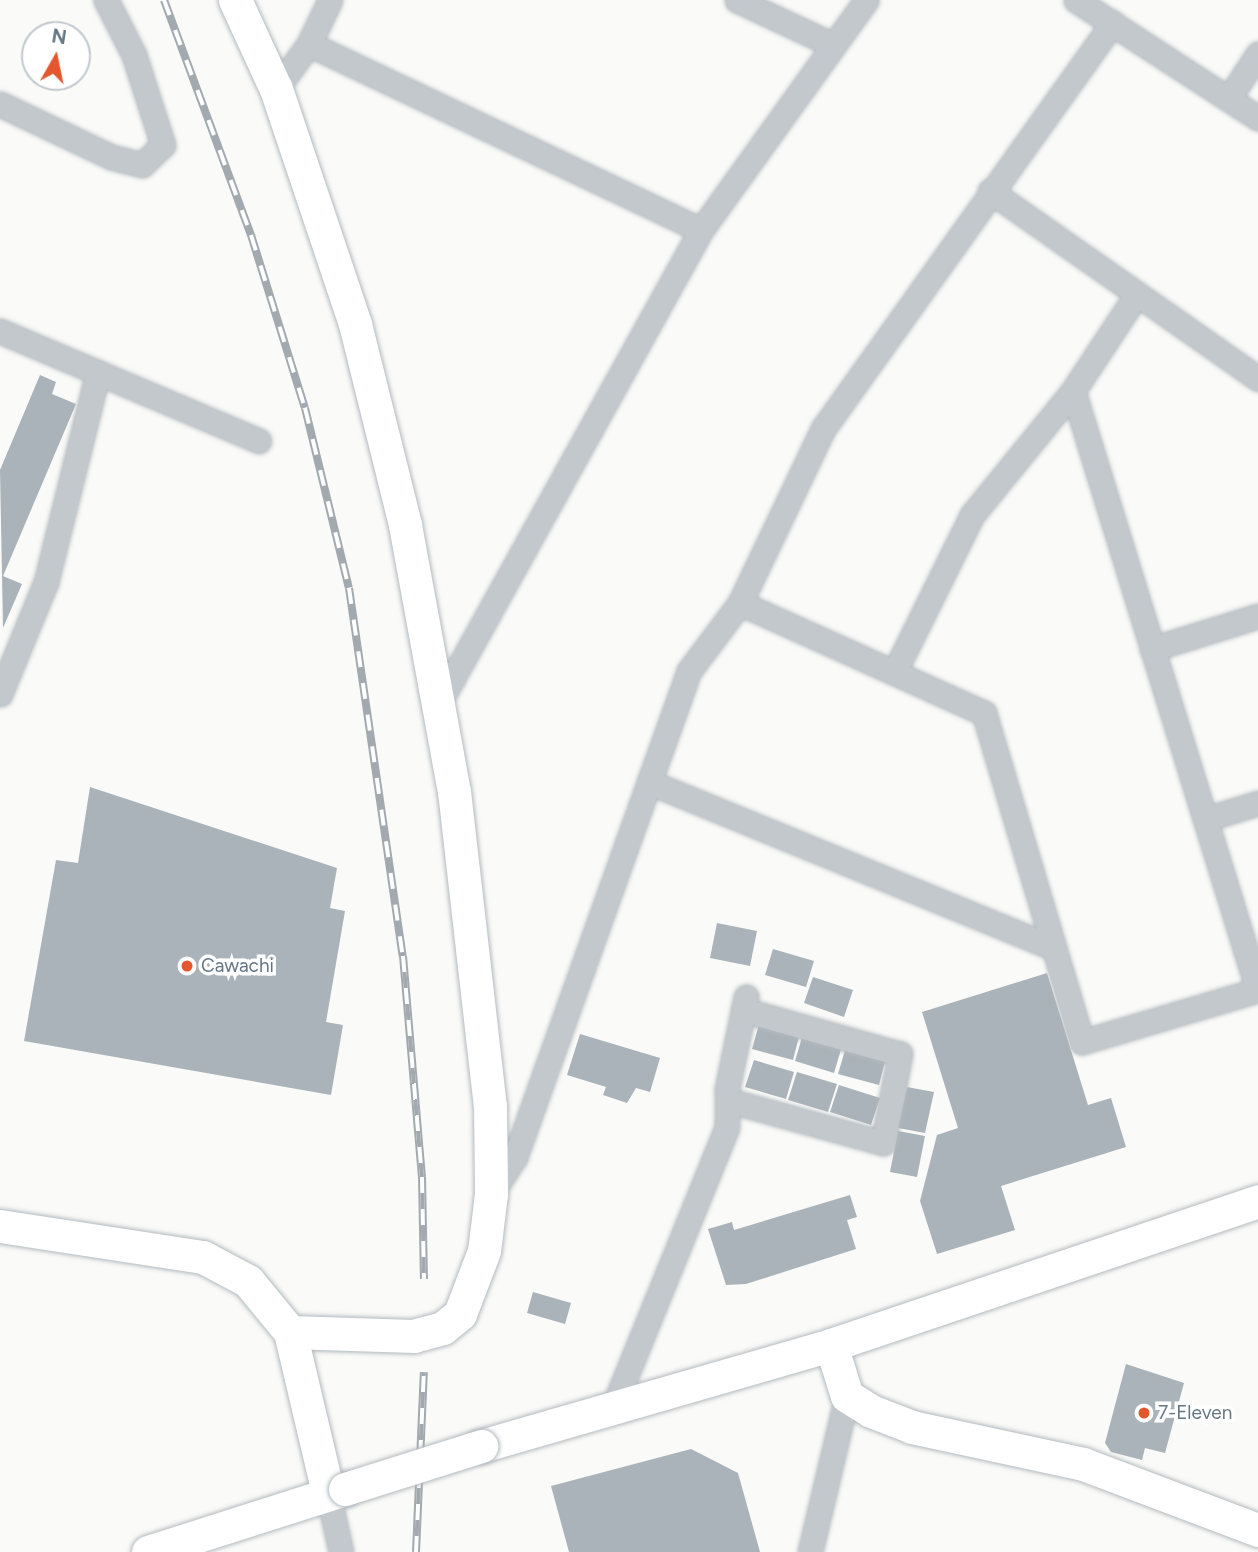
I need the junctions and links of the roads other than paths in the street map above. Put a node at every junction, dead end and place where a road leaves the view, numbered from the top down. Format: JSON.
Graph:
{"nodes":[{"id":1,"x":106,"y":0,"type":"edge"},
{"id":2,"x":235,"y":0,"type":"edge"},
{"id":3,"x":330,"y":0,"type":"edge"},
{"id":4,"x":737,"y":0,"type":"edge"},
{"id":5,"x":866,"y":0,"type":"edge"},
{"id":6,"x":1076,"y":0,"type":"edge"},
{"id":7,"x":1113,"y":23,"type":"junction"},
{"id":8,"x":309,"y":44,"type":"junction"},
{"id":9,"x":833,"y":45,"type":"junction"},
{"id":10,"x":1258,"y":54,"type":"edge"},
{"id":11,"x":276,"y":89,"type":"junction"},
{"id":12,"x":1229,"y":98,"type":"junction"},
{"id":13,"x":0,"y":104,"type":"edge"},
{"id":14,"x":1258,"y":118,"type":"edge"},
{"id":15,"x":990,"y":191,"type":"junction"},
{"id":16,"x":701,"y":230,"type":"junction"},
{"id":17,"x":1137,"y":294,"type":"junction"},
{"id":18,"x":0,"y":331,"type":"edge"},
{"id":19,"x":98,"y":372,"type":"junction"},
{"id":20,"x":1258,"y":379,"type":"edge"},
{"id":21,"x":1073,"y":391,"type":"junction"},
{"id":22,"x":259,"y":441,"type":"dead end"},
{"id":23,"x":740,"y":603,"type":"junction"},
{"id":24,"x":1258,"y":616,"type":"edge"},
{"id":25,"x":1152,"y":649,"type":"junction"},
{"id":26,"x":895,"y":671,"type":"junction"},
{"id":27,"x":0,"y":694,"type":"edge"},
{"id":28,"x":439,"y":703,"type":"junction"},
{"id":29,"x":649,"y":782,"type":"junction"},
{"id":30,"x":1258,"y":803,"type":"edge"},
{"id":31,"x":1206,"y":819,"type":"junction"},
{"id":32,"x":1052,"y":947,"type":"junction"},
{"id":33,"x":1258,"y":990,"type":"edge"},
{"id":34,"x":727,"y":1100,"type":"junction"},
{"id":35,"x":491,"y":1194,"type":"junction"},
{"id":36,"x":1258,"y":1201,"type":"edge"},
{"id":37,"x":0,"y":1226,"type":"edge"},
{"id":38,"x":290,"y":1332,"type":"junction"},
{"id":39,"x":831,"y":1345,"type":"junction"},
{"id":40,"x":847,"y":1396,"type":"junction"},
{"id":41,"x":613,"y":1408,"type":"junction"},
{"id":42,"x":337,"y":1491,"type":"junction"},
{"id":43,"x":1258,"y":1530,"type":"edge"},
{"id":44,"x":148,"y":1552,"type":"edge"},
{"id":45,"x":341,"y":1552,"type":"edge"},
{"id":46,"x":810,"y":1552,"type":"edge"}],
"edges":[{"from":1,"to":13,"type":"street"},
{"from":2,"to":11,"type":"street"},
{"from":3,"to":8,"type":"street"},
{"from":4,"to":9,"type":"street"},
{"from":5,"to":9,"type":"street"},
{"from":6,"to":7,"type":"street"},
{"from":7,"to":12,"type":"street"},
{"from":7,"to":15,"type":"street"},
{"from":8,"to":11,"type":"street"},
{"from":8,"to":16,"type":"street"},
{"from":9,"to":16,"type":"street"},
{"from":10,"to":12,"type":"street"},
{"from":11,"to":28,"type":"street"},
{"from":12,"to":14,"type":"street"},
{"from":15,"to":17,"type":"street"},
{"from":15,"to":23,"type":"street"},
{"from":16,"to":28,"type":"street"},
{"from":17,"to":20,"type":"street"},
{"from":17,"to":21,"type":"street"},
{"from":18,"to":19,"type":"street"},
{"from":19,"to":22,"type":"street"},
{"from":19,"to":27,"type":"street"},
{"from":21,"to":25,"type":"street"},
{"from":21,"to":26,"type":"street"},
{"from":23,"to":26,"type":"street"},
{"from":23,"to":29,"type":"street"},
{"from":24,"to":25,"type":"street"},
{"from":25,"to":31,"type":"street"},
{"from":26,"to":32,"type":"street"},
{"from":28,"to":35,"type":"street"},
{"from":29,"to":32,"type":"street"},
{"from":29,"to":35,"type":"street"},
{"from":30,"to":31,"type":"street"},
{"from":31,"to":33,"type":"street"},
{"from":32,"to":33,"type":"street"},
{"from":34,"to":34,"type":"street"},
{"from":34,"to":41,"type":"street"},
{"from":35,"to":38,"type":"street"},
{"from":36,"to":39,"type":"street"},
{"from":37,"to":38,"type":"street"},
{"from":38,"to":42,"type":"street"},
{"from":39,"to":40,"type":"street"},
{"from":39,"to":41,"type":"street"},
{"from":40,"to":43,"type":"street"},
{"from":40,"to":46,"type":"street"},
{"from":41,"to":42,"type":"street","bridge":true},
{"from":42,"to":44,"type":"street"},
{"from":42,"to":45,"type":"street"}]}
